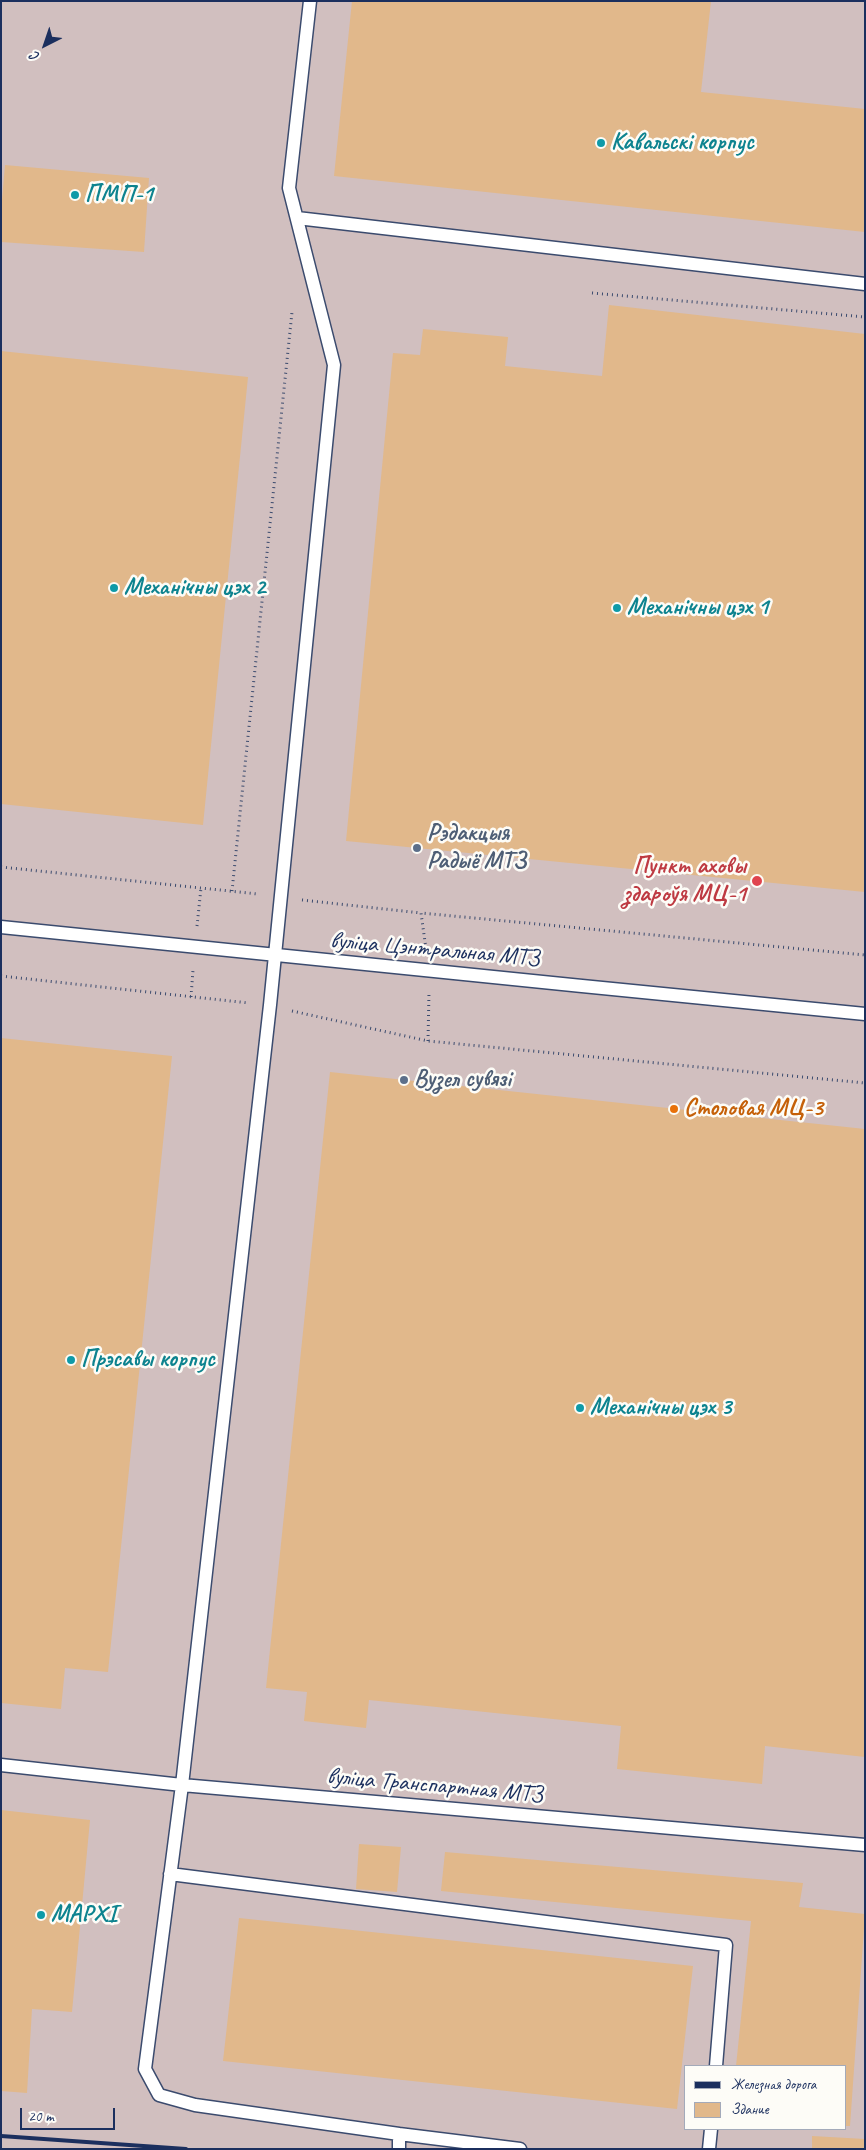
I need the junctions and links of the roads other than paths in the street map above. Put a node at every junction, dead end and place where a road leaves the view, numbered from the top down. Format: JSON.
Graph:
{"nodes":[{"id":1,"x":310,"y":1,"type":"edge"},
{"id":2,"x":297,"y":218,"type":"junction"},
{"id":3,"x":865,"y":284,"type":"edge"},
{"id":4,"x":1,"y":927,"type":"edge"},
{"id":5,"x":275,"y":957,"type":"junction"},
{"id":6,"x":865,"y":1014,"type":"edge"},
{"id":7,"x":1,"y":1765,"type":"edge"},
{"id":8,"x":182,"y":1785,"type":"junction"},
{"id":9,"x":865,"y":1845,"type":"edge"},
{"id":10,"x":170,"y":1874,"type":"junction"},
{"id":11,"x":716,"y":2065,"type":"edge"},
{"id":12,"x":711,"y":2130,"type":"edge"},
{"id":13,"x":399,"y":2134,"type":"junction"},
{"id":14,"x":399,"y":2149,"type":"edge"},
{"id":15,"x":520,"y":2149,"type":"edge"},
{"id":16,"x":709,"y":2149,"type":"edge"}],
"edges":[{"from":1,"to":2,"type":"lane"},
{"from":2,"to":3,"type":"lane"},
{"from":2,"to":5,"type":"lane"},
{"from":4,"to":5,"type":"lane","name":"вуліца Цэнтральная МТЗ"},
{"from":5,"to":6,"type":"lane","name":"вуліца Цэнтральная МТЗ"},
{"from":5,"to":8,"type":"lane"},
{"from":7,"to":8,"type":"lane","name":"вуліца Транспартная МТЗ"},
{"from":8,"to":9,"type":"lane","name":"вуліца Транспартная МТЗ"},
{"from":8,"to":10,"type":"lane"},
{"from":10,"to":11,"type":"lane"},
{"from":10,"to":13,"type":"lane"},
{"from":12,"to":16,"type":"lane"},
{"from":13,"to":14,"type":"lane"},
{"from":13,"to":15,"type":"lane"}]}
